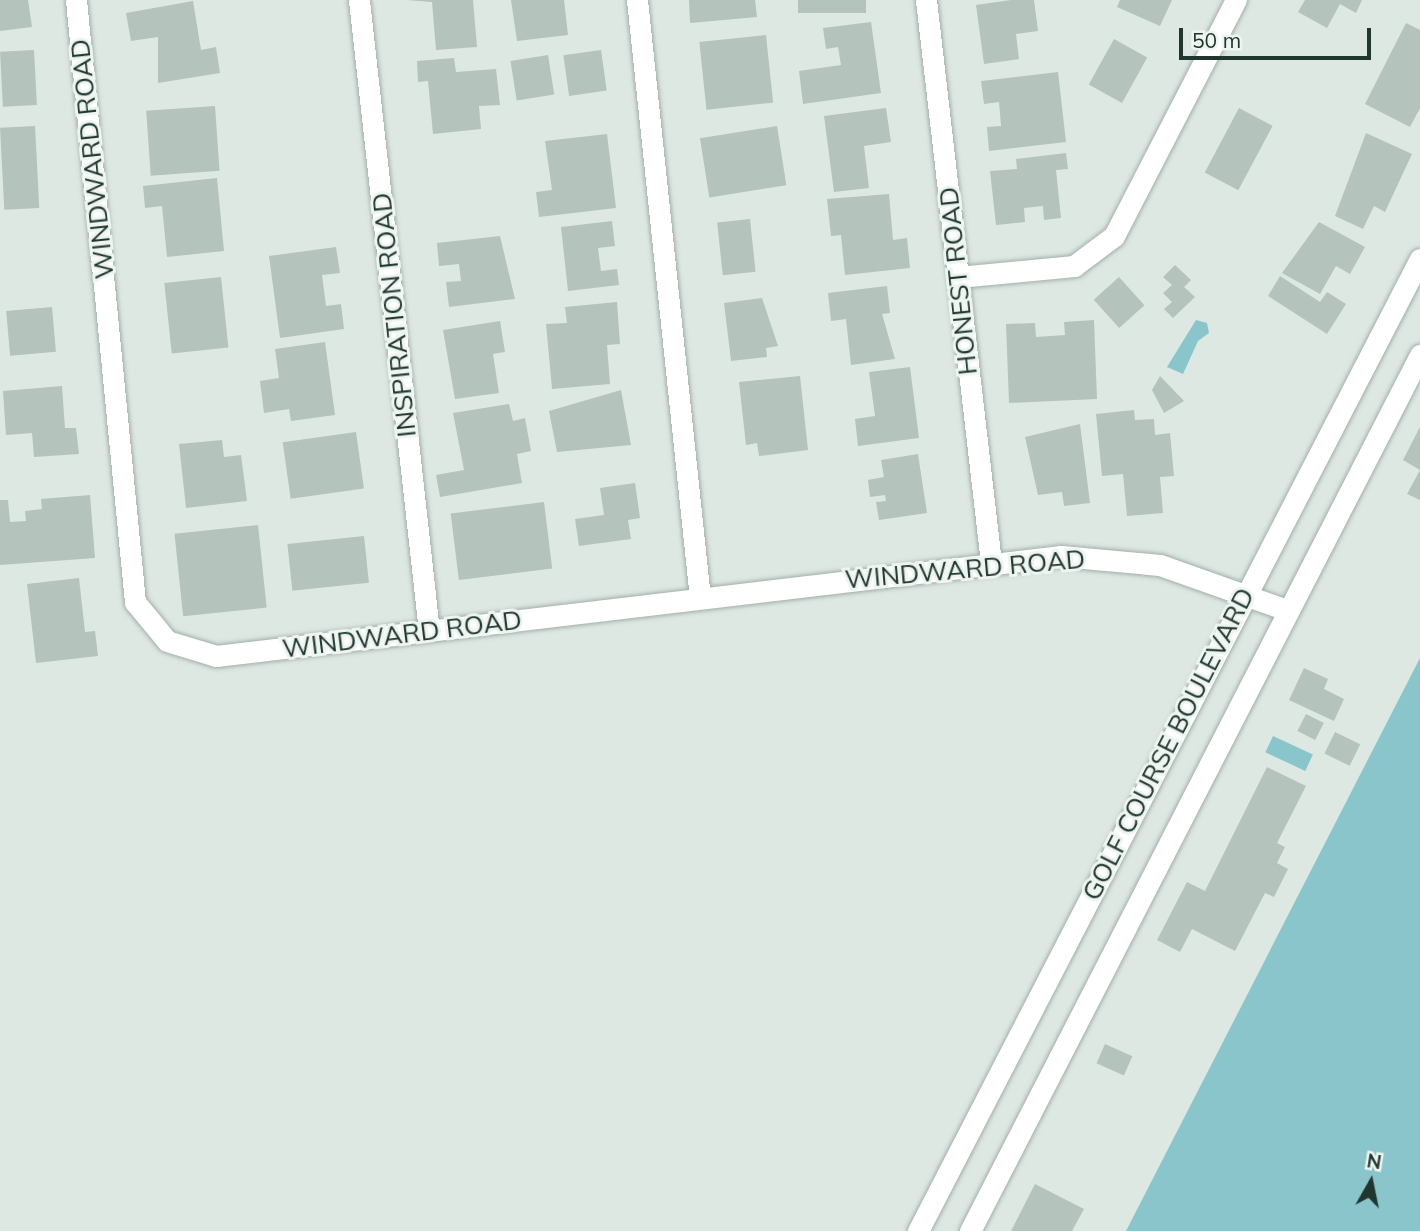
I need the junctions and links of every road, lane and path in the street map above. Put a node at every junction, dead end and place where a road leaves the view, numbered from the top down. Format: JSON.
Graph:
{"nodes":[{"id":1,"x":76,"y":0,"type":"edge"},
{"id":2,"x":359,"y":0,"type":"edge"},
{"id":3,"x":636,"y":0,"type":"edge"},
{"id":4,"x":926,"y":0,"type":"edge"},
{"id":5,"x":1236,"y":0,"type":"edge"},
{"id":6,"x":1420,"y":259,"type":"edge"},
{"id":7,"x":958,"y":277,"type":"junction"},
{"id":8,"x":1420,"y":355,"type":"edge"},
{"id":9,"x":991,"y":563,"type":"junction"},
{"id":10,"x":1246,"y":592,"type":"junction"},
{"id":11,"x":700,"y":598,"type":"junction"},
{"id":12,"x":1284,"y":610,"type":"junction"},
{"id":13,"x":429,"y":631,"type":"junction"},
{"id":14,"x":918,"y":1231,"type":"edge"},
{"id":15,"x":970,"y":1231,"type":"edge"}],
"edges":[{"from":1,"to":13,"type":"street","name":"WINDWARD ROAD"},
{"from":2,"to":13,"type":"street","name":"INSPIRATION ROAD"},
{"from":3,"to":11,"type":"street"},
{"from":4,"to":7,"type":"street","name":"HONEST ROAD"},
{"from":5,"to":7,"type":"street"},
{"from":6,"to":10,"type":"street","name":"GOLF COURSE BOULEVARD"},
{"from":7,"to":9,"type":"street","name":"HONEST ROAD"},
{"from":8,"to":12,"type":"street","name":"GOLF COURSE BOULEVARD"},
{"from":9,"to":10,"type":"street","name":"WINDWARD ROAD"},
{"from":9,"to":11,"type":"street","name":"WINDWARD ROAD"},
{"from":10,"to":12,"type":"street","name":"WINDWARD ROAD"},
{"from":10,"to":14,"type":"street","name":"GOLF COURSE BOULEVARD"},
{"from":11,"to":13,"type":"street","name":"WINDWARD ROAD"},
{"from":12,"to":15,"type":"street","name":"GOLF COURSE BOULEVARD"}]}
